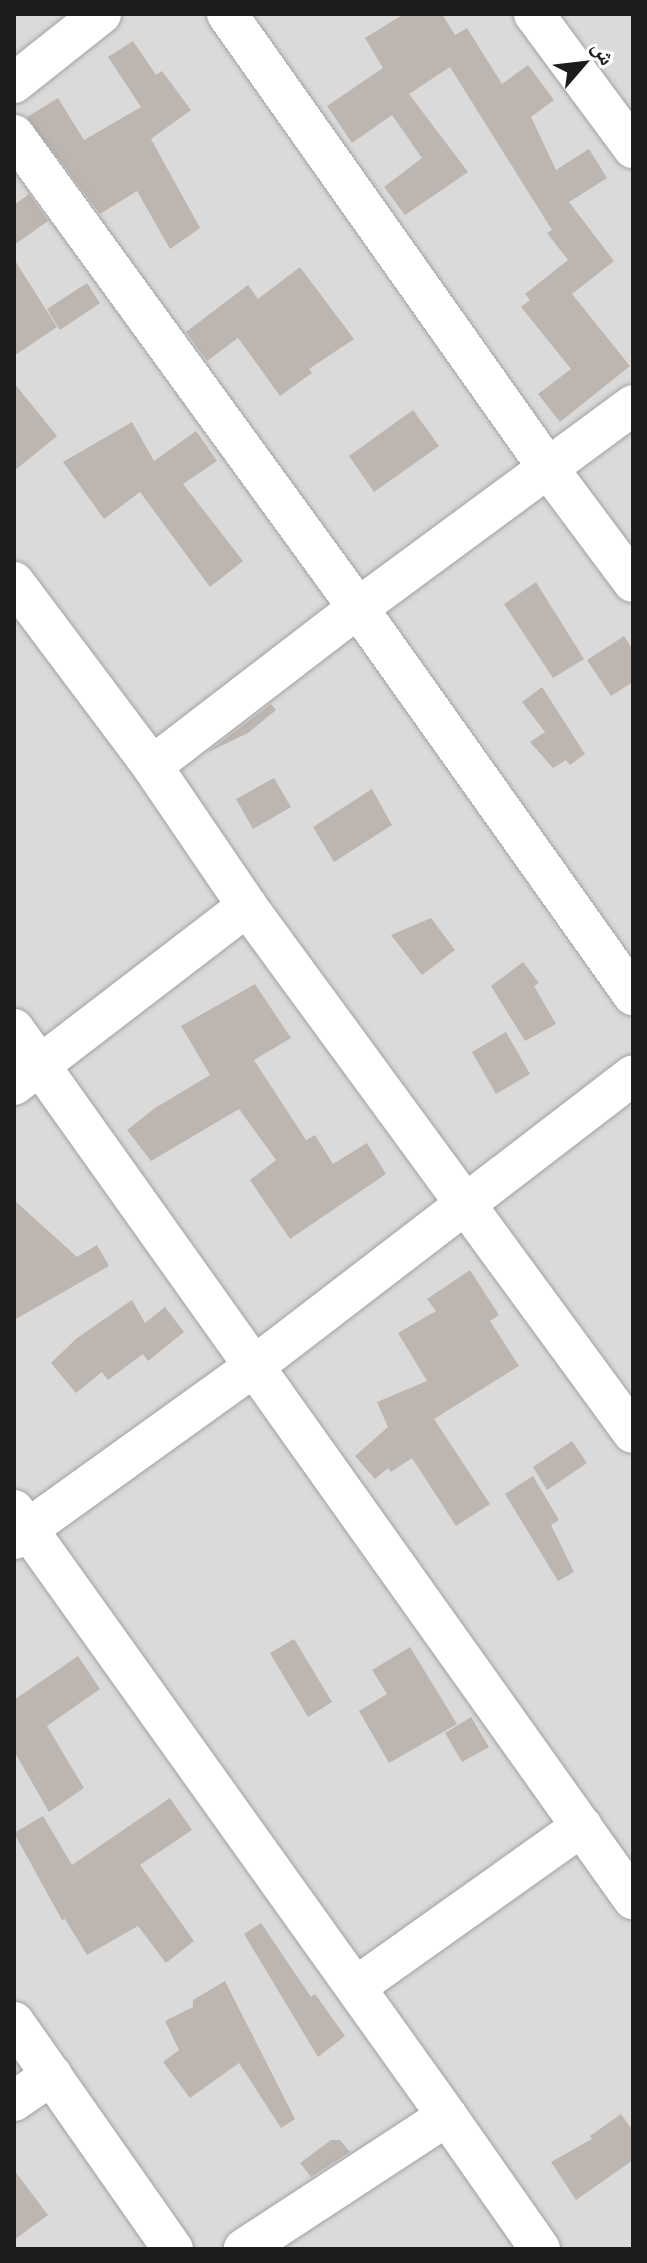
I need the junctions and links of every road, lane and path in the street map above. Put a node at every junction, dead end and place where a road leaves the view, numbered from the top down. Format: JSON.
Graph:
{"nodes":[{"id":1,"x":101,"y":14,"type":"edge"},
{"id":2,"x":227,"y":14,"type":"edge"},
{"id":3,"x":534,"y":14,"type":"edge"},
{"id":4,"x":14,"y":83,"type":"edge"},
{"id":5,"x":14,"y":135,"type":"edge"},
{"id":6,"x":633,"y":148,"type":"edge"},
{"id":7,"x":633,"y":405,"type":"edge"},
{"id":8,"x":548,"y":468,"type":"junction"},
{"id":9,"x":14,"y":582,"type":"edge"},
{"id":10,"x":633,"y":582,"type":"edge"},
{"id":11,"x":358,"y":608,"type":"junction"},
{"id":12,"x":152,"y":766,"type":"junction"},
{"id":13,"x":247,"y":906,"type":"junction"},
{"id":14,"x":633,"y":995,"type":"edge"},
{"id":15,"x":14,"y":1029,"type":"edge"},
{"id":16,"x":633,"y":1075,"type":"edge"},
{"id":17,"x":27,"y":1076,"type":"edge"},
{"id":18,"x":463,"y":1203,"type":"junction"},
{"id":19,"x":253,"y":1367,"type":"junction"},
{"id":20,"x":633,"y":1433,"type":"edge"},
{"id":21,"x":19,"y":1526,"type":"edge"},
{"id":22,"x":582,"y":1826,"type":"junction"},
{"id":23,"x":633,"y":1899,"type":"edge"},
{"id":24,"x":357,"y":1986,"type":"junction"},
{"id":25,"x":14,"y":2022,"type":"edge"},
{"id":26,"x":52,"y":2075,"type":"junction"},
{"id":27,"x":14,"y":2101,"type":"edge"},
{"id":28,"x":447,"y":2116,"type":"junction"},
{"id":29,"x":173,"y":2249,"type":"edge"},
{"id":30,"x":244,"y":2249,"type":"edge"},
{"id":31,"x":540,"y":2249,"type":"edge"}],
"edges":[{"from":1,"to":4,"type":"street"},
{"from":2,"to":8,"type":"street"},
{"from":3,"to":6,"type":"street"},
{"from":5,"to":11,"type":"street"},
{"from":7,"to":8,"type":"street"},
{"from":8,"to":10,"type":"street"},
{"from":8,"to":11,"type":"street"},
{"from":9,"to":12,"type":"street"},
{"from":11,"to":12,"type":"street"},
{"from":11,"to":14,"type":"street"},
{"from":12,"to":13,"type":"street"},
{"from":13,"to":17,"type":"street"},
{"from":13,"to":18,"type":"street"},
{"from":15,"to":17,"type":"street"},
{"from":16,"to":18,"type":"street"},
{"from":17,"to":19,"type":"street"},
{"from":18,"to":19,"type":"street"},
{"from":18,"to":20,"type":"street"},
{"from":19,"to":21,"type":"street"},
{"from":19,"to":22,"type":"street"},
{"from":21,"to":24,"type":"street"},
{"from":22,"to":23,"type":"street"},
{"from":22,"to":24,"type":"street"},
{"from":24,"to":28,"type":"street"},
{"from":25,"to":26,"type":"street"},
{"from":26,"to":27,"type":"street"},
{"from":26,"to":29,"type":"street"},
{"from":28,"to":30,"type":"street"},
{"from":28,"to":31,"type":"street"}]}
